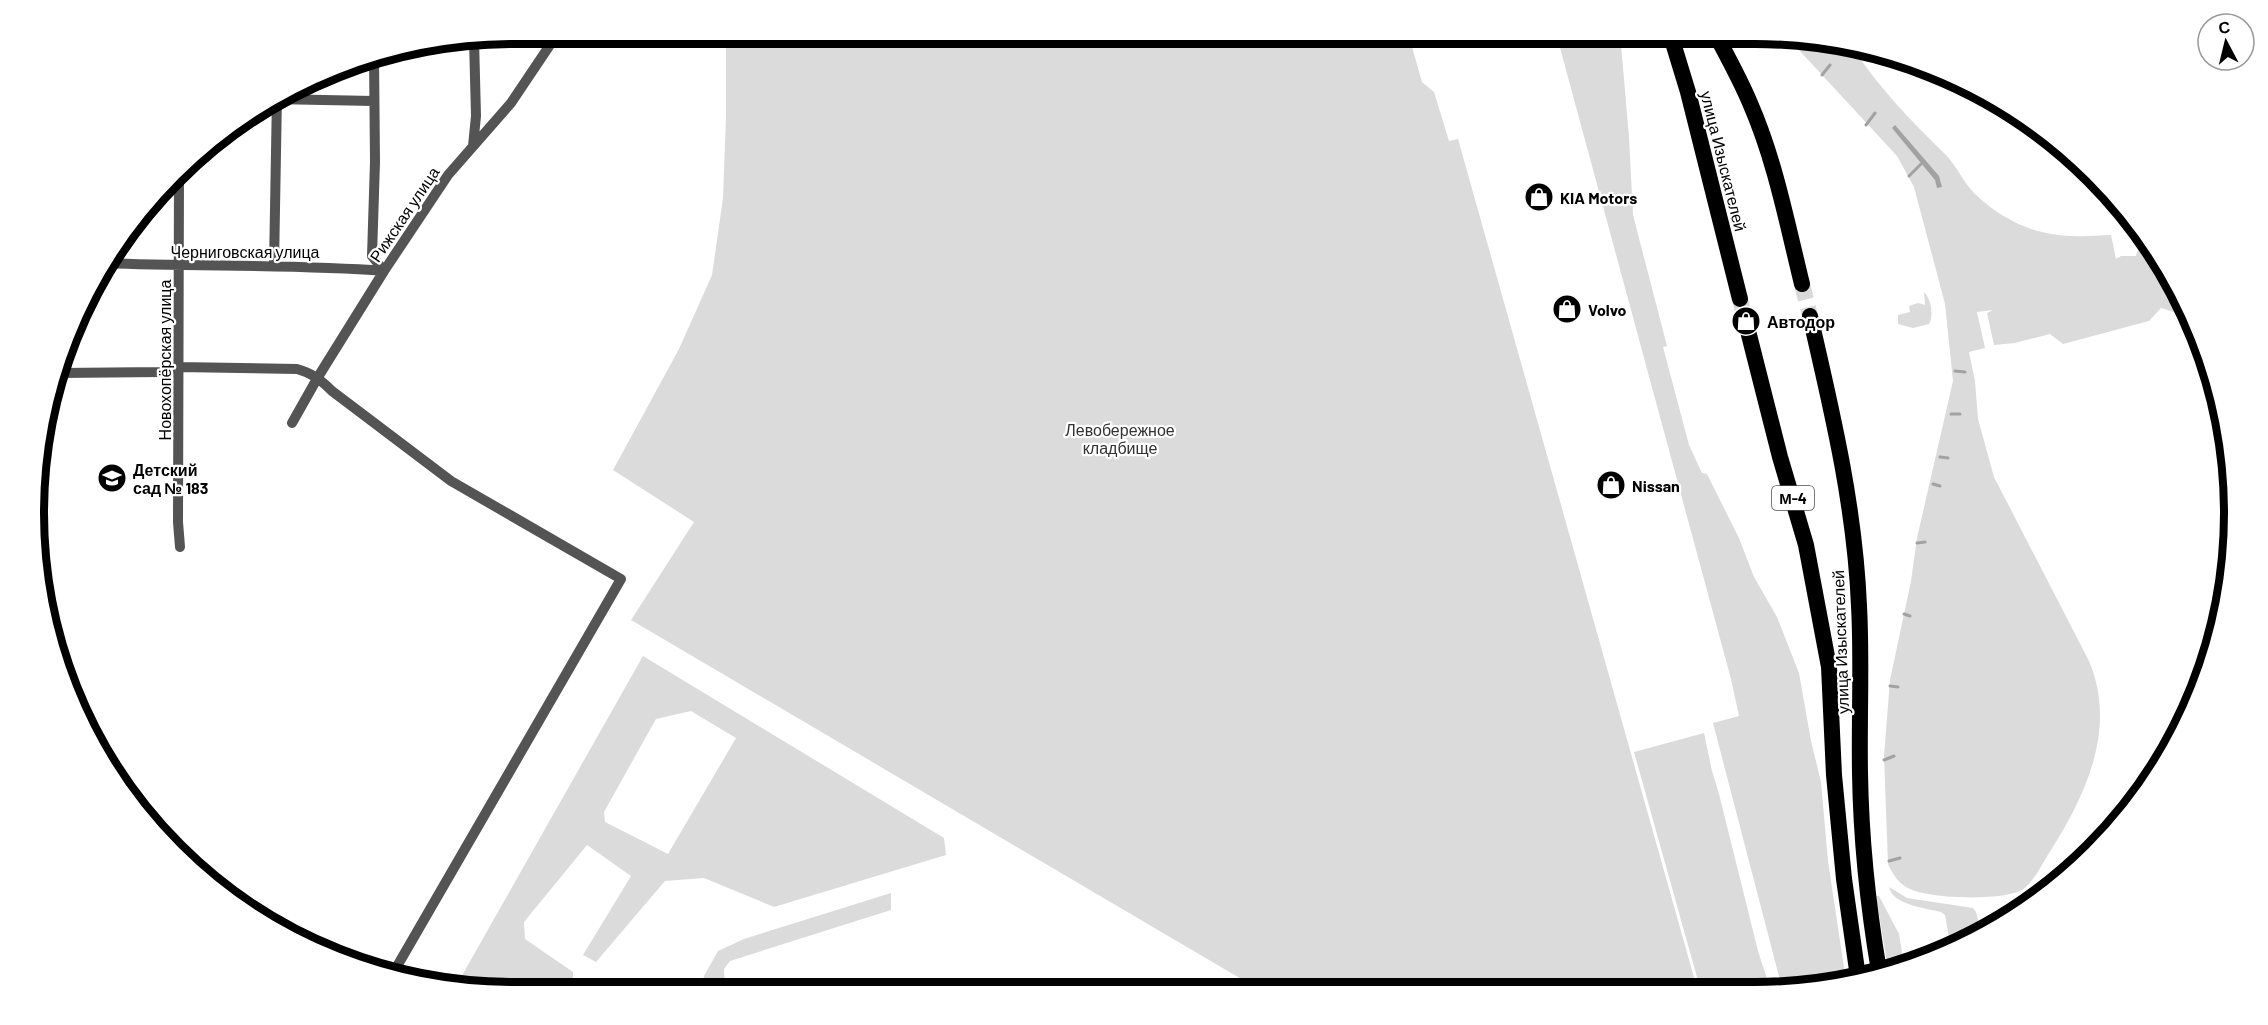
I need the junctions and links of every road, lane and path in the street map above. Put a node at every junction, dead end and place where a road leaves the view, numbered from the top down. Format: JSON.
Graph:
{"nodes":[{"id":1,"x":551,"y":44,"type":"edge"},
{"id":2,"x":1673,"y":44,"type":"edge"},
{"id":3,"x":1721,"y":44,"type":"edge"},
{"id":4,"x":474,"y":46,"type":"edge"},
{"id":5,"x":374,"y":64,"type":"edge"},
{"id":6,"x":292,"y":99,"type":"edge"},
{"id":7,"x":374,"y":101,"type":"junction"},
{"id":8,"x":275,"y":108,"type":"edge"},
{"id":9,"x":473,"y":147,"type":"junction"},
{"id":10,"x":179,"y":183,"type":"edge"},
{"id":11,"x":116,"y":263,"type":"edge"},
{"id":12,"x":179,"y":266,"type":"junction"},
{"id":13,"x":274,"y":266,"type":"junction"},
{"id":14,"x":384,"y":271,"type":"junction"},
{"id":15,"x":1802,"y":284,"type":"tunnel mouth"},
{"id":16,"x":1740,"y":299,"type":"tunnel mouth"},
{"id":17,"x":1810,"y":316,"type":"tunnel mouth"},
{"id":18,"x":1749,"y":331,"type":"tunnel mouth"},
{"id":19,"x":178,"y":367,"type":"junction"},
{"id":20,"x":65,"y":373,"type":"edge"},
{"id":21,"x":318,"y":377,"type":"junction"},
{"id":22,"x":292,"y":423,"type":"dead end"},
{"id":23,"x":180,"y":547,"type":"dead end"},
{"id":24,"x":1878,"y":966,"type":"edge"},
{"id":25,"x":397,"y":967,"type":"edge"},
{"id":26,"x":1857,"y":970,"type":"edge"}],
"edges":[{"from":1,"to":9,"type":"street","name":"Рижская улица"},
{"from":2,"to":16,"type":"highway","name":"улица Изыскателей"},
{"from":3,"to":15,"type":"highway"},
{"from":4,"to":9,"type":"street"},
{"from":5,"to":7,"type":"street"},
{"from":6,"to":7,"type":"street"},
{"from":7,"to":14,"type":"street"},
{"from":8,"to":13,"type":"street"},
{"from":9,"to":14,"type":"street","name":"Рижская улица"},
{"from":10,"to":12,"type":"street","name":"Новохопёрская улица"},
{"from":11,"to":12,"type":"street","name":"Черниговская улица"},
{"from":12,"to":13,"type":"street","name":"Черниговская улица"},
{"from":12,"to":19,"type":"street","name":"Новохопёрская улица"},
{"from":13,"to":14,"type":"street","name":"Черниговская улица"},
{"from":14,"to":21,"type":"street","name":"Рижская улица"},
{"from":17,"to":24,"type":"highway","name":"улица Изыскателей"},
{"from":18,"to":26,"type":"highway","name":"улица Изыскателей","number":"М-4"},
{"from":19,"to":20,"type":"street"},
{"from":19,"to":21,"type":"street"},
{"from":19,"to":23,"type":"street","name":"Новохопёрская улица"},
{"from":21,"to":22,"type":"street","name":"Рижская улица"},
{"from":21,"to":25,"type":"street"}]}
